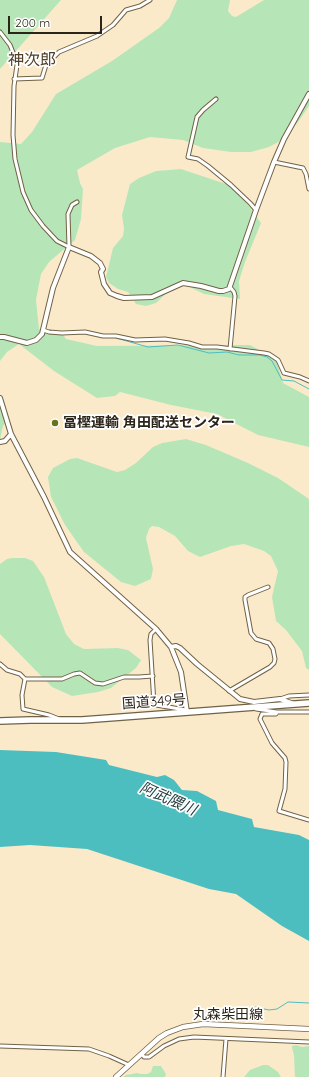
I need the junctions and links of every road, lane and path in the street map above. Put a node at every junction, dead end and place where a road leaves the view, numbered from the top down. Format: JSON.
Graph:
{"nodes":[{"id":1,"x":150,"y":0,"type":"edge"},
{"id":2,"x":0,"y":32,"type":"edge"},
{"id":3,"x":14,"y":79,"type":"junction"},
{"id":4,"x":309,"y":94,"type":"edge"},
{"id":5,"x":216,"y":98,"type":"dead end"},
{"id":6,"x":274,"y":162,"type":"junction"},
{"id":7,"x":309,"y":189,"type":"edge"},
{"id":8,"x":77,"y":202,"type":"dead end"},
{"id":9,"x":256,"y":210,"type":"junction"},
{"id":10,"x":69,"y":247,"type":"junction"},
{"id":11,"x":230,"y":287,"type":"junction"},
{"id":12,"x":43,"y":330,"type":"junction"},
{"id":13,"x":0,"y":337,"type":"edge"},
{"id":14,"x":230,"y":349,"type":"junction"},
{"id":15,"x":309,"y":381,"type":"edge"},
{"id":16,"x":0,"y":398,"type":"edge"},
{"id":17,"x":11,"y":434,"type":"junction"},
{"id":18,"x":0,"y":442,"type":"edge"},
{"id":19,"x":268,"y":587,"type":"dead end"},
{"id":20,"x":156,"y":629,"type":"junction"},
{"id":21,"x":171,"y":647,"type":"junction"},
{"id":22,"x":0,"y":664,"type":"edge"},
{"id":23,"x":153,"y":676,"type":"junction"},
{"id":24,"x":25,"y":679,"type":"junction"},
{"id":25,"x":229,"y":691,"type":"junction"},
{"id":26,"x":309,"y":695,"type":"edge"},
{"id":27,"x":280,"y":699,"type":"junction"},
{"id":28,"x":309,"y":703,"type":"edge"},
{"id":29,"x":295,"y":704,"type":"junction"},
{"id":30,"x":271,"y":706,"type":"junction"},
{"id":31,"x":254,"y":707,"type":"junction"},
{"id":32,"x":187,"y":711,"type":"junction"},
{"id":33,"x":277,"y":712,"type":"junction"},
{"id":34,"x":309,"y":712,"type":"edge"},
{"id":35,"x":60,"y":720,"type":"junction"},
{"id":36,"x":0,"y":721,"type":"edge"},
{"id":37,"x":309,"y":820,"type":"edge"},
{"id":38,"x":309,"y":1029,"type":"edge"},
{"id":39,"x":226,"y":1039,"type":"junction"},
{"id":40,"x":309,"y":1042,"type":"edge"},
{"id":41,"x":0,"y":1046,"type":"edge"},
{"id":42,"x":142,"y":1054,"type":"junction"},
{"id":43,"x":129,"y":1065,"type":"junction"},
{"id":44,"x":116,"y":1077,"type":"edge"},
{"id":45,"x":223,"y":1077,"type":"edge"}],
"edges":[{"from":1,"to":3,"type":"street"},
{"from":2,"to":3,"type":"street"},
{"from":3,"to":10,"type":"street"},
{"from":4,"to":6,"type":"street"},
{"from":5,"to":9,"type":"street"},
{"from":6,"to":7,"type":"street"},
{"from":6,"to":9,"type":"street"},
{"from":8,"to":10,"type":"street"},
{"from":9,"to":11,"type":"street"},
{"from":10,"to":11,"type":"street"},
{"from":10,"to":12,"type":"street"},
{"from":11,"to":14,"type":"street"},
{"from":12,"to":13,"type":"street"},
{"from":12,"to":14,"type":"street"},
{"from":14,"to":15,"type":"street"},
{"from":16,"to":17,"type":"street"},
{"from":17,"to":18,"type":"street"},
{"from":17,"to":20,"type":"street"},
{"from":19,"to":25,"type":"street"},
{"from":20,"to":21,"type":"street"},
{"from":20,"to":23,"type":"street"},
{"from":21,"to":25,"type":"street"},
{"from":21,"to":32,"type":"street"},
{"from":22,"to":24,"type":"street"},
{"from":23,"to":24,"type":"street"},
{"from":23,"to":32,"type":"street"},
{"from":24,"to":35,"type":"street"},
{"from":25,"to":27,"type":"street"},
{"from":26,"to":27,"type":"street"},
{"from":27,"to":29,"type":"street"},
{"from":27,"to":30,"type":"street"},
{"from":28,"to":29,"type":"highway","name":"国道349号"},
{"from":29,"to":30,"type":"highway","name":"国道349号"},
{"from":30,"to":31,"type":"highway","name":"国道349号"},
{"from":31,"to":32,"type":"highway","name":"国道349号"},
{"from":31,"to":33,"type":"street"},
{"from":32,"to":35,"type":"highway","name":"国道349号"},
{"from":33,"to":34,"type":"street"},
{"from":33,"to":37,"type":"street"},
{"from":35,"to":36,"type":"highway","name":"国道349号"},
{"from":38,"to":42,"type":"main road","name":"丸森柴田線"},
{"from":39,"to":40,"type":"street"},
{"from":39,"to":42,"type":"street"},
{"from":39,"to":45,"type":"street"},
{"from":41,"to":43,"type":"street"},
{"from":42,"to":43,"type":"main road","name":"丸森柴田線"},
{"from":43,"to":44,"type":"main road","name":"丸森柴田線"}]}
